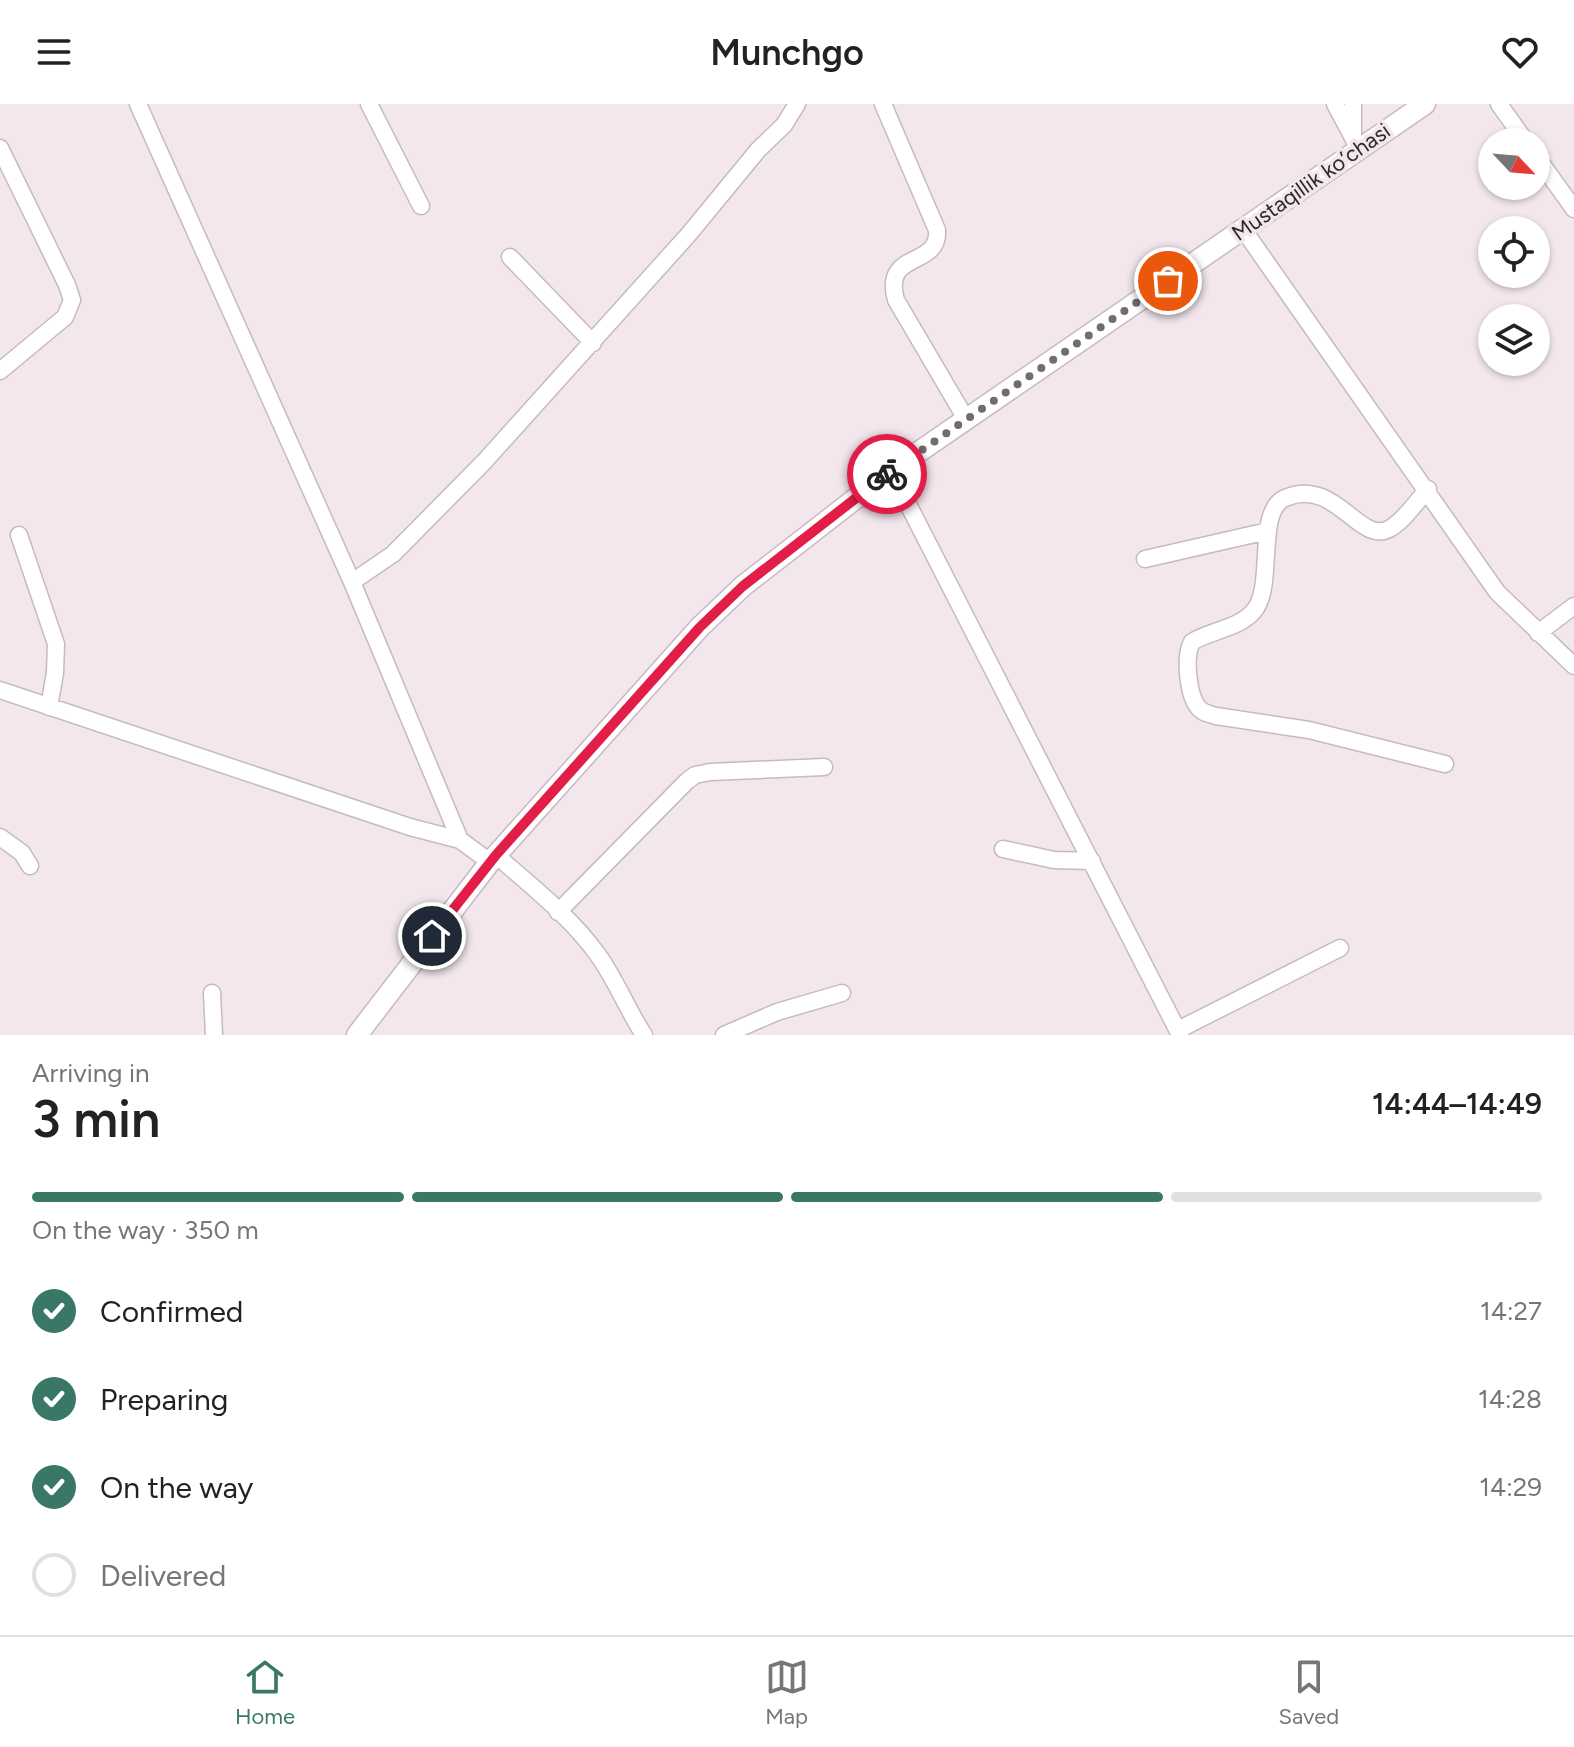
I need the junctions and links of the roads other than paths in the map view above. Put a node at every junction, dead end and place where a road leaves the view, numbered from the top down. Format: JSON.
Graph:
{"nodes":[{"id":1,"x":138,"y":104,"type":"edge"},
{"id":2,"x":369,"y":104,"type":"edge"},
{"id":3,"x":883,"y":104,"type":"edge"},
{"id":4,"x":1335,"y":104,"type":"edge"},
{"id":5,"x":1353,"y":104,"type":"edge"},
{"id":6,"x":1425,"y":104,"type":"edge"},
{"id":7,"x":1499,"y":104,"type":"edge"},
{"id":8,"x":790,"y":107,"type":"edge"},
{"id":9,"x":1516,"y":128,"type":"edge"},
{"id":10,"x":1356,"y":144,"type":"junction"},
{"id":11,"x":0,"y":148,"type":"edge"},
{"id":12,"x":1550,"y":176,"type":"edge"},
{"id":13,"x":421,"y":206,"type":"dead end"},
{"id":14,"x":1574,"y":209,"type":"edge"},
{"id":15,"x":1243,"y":229,"type":"junction"},
{"id":16,"x":510,"y":257,"type":"dead end"},
{"id":17,"x":593,"y":343,"type":"junction"},
{"id":18,"x":0,"y":371,"type":"edge"},
{"id":19,"x":966,"y":419,"type":"junction"},
{"id":20,"x":891,"y":471,"type":"junction"},
{"id":21,"x":1428,"y":489,"type":"junction"},
{"id":22,"x":1268,"y":531,"type":"junction"},
{"id":23,"x":19,"y":535,"type":"dead end"},
{"id":24,"x":1145,"y":559,"type":"dead end"},
{"id":25,"x":352,"y":582,"type":"junction"},
{"id":26,"x":1574,"y":606,"type":"edge"},
{"id":27,"x":1538,"y":633,"type":"junction"},
{"id":28,"x":1574,"y":666,"type":"edge"},
{"id":29,"x":0,"y":690,"type":"edge"},
{"id":30,"x":49,"y":707,"type":"junction"},
{"id":31,"x":1445,"y":764,"type":"dead end"},
{"id":32,"x":824,"y":767,"type":"dead end"},
{"id":33,"x":0,"y":837,"type":"edge"},
{"id":34,"x":460,"y":840,"type":"junction"},
{"id":35,"x":1003,"y":849,"type":"dead end"},
{"id":36,"x":493,"y":859,"type":"junction"},
{"id":37,"x":1092,"y":861,"type":"junction"},
{"id":38,"x":30,"y":866,"type":"dead end"},
{"id":39,"x":558,"y":912,"type":"junction"},
{"id":40,"x":1340,"y":948,"type":"dead end"},
{"id":41,"x":212,"y":993,"type":"dead end"},
{"id":42,"x":842,"y":993,"type":"dead end"},
{"id":43,"x":1179,"y":1032,"type":"edge"},
{"id":44,"x":214,"y":1035,"type":"edge"},
{"id":45,"x":357,"y":1035,"type":"edge"},
{"id":46,"x":644,"y":1035,"type":"edge"},
{"id":47,"x":724,"y":1035,"type":"edge"}],
"edges":[{"from":1,"to":25,"type":"street"},
{"from":2,"to":13,"type":"street"},
{"from":3,"to":19,"type":"street"},
{"from":4,"to":10,"type":"street"},
{"from":5,"to":10,"type":"street"},
{"from":6,"to":10,"type":"main road","name":"Mustaqillik ko’chasi"},
{"from":7,"to":9,"type":"street"},
{"from":8,"to":17,"type":"street"},
{"from":10,"to":15,"type":"main road","name":"Mustaqillik ko’chasi"},
{"from":11,"to":18,"type":"street"},
{"from":12,"to":14,"type":"street"},
{"from":15,"to":19,"type":"main road","name":"Mustaqillik ko’chasi"},
{"from":15,"to":21,"type":"street"},
{"from":16,"to":17,"type":"street"},
{"from":17,"to":25,"type":"street"},
{"from":19,"to":20,"type":"main road","name":"Mustaqillik ko’chasi"},
{"from":20,"to":36,"type":"main road","name":"Mustaqillik ko’chasi"},
{"from":20,"to":37,"type":"street"},
{"from":21,"to":22,"type":"street"},
{"from":21,"to":27,"type":"street"},
{"from":22,"to":24,"type":"street"},
{"from":22,"to":31,"type":"street"},
{"from":23,"to":30,"type":"street"},
{"from":25,"to":34,"type":"street"},
{"from":26,"to":27,"type":"street"},
{"from":27,"to":28,"type":"street"},
{"from":29,"to":30,"type":"street"},
{"from":30,"to":34,"type":"street"},
{"from":32,"to":39,"type":"street"},
{"from":33,"to":38,"type":"street"},
{"from":34,"to":36,"type":"street"},
{"from":35,"to":37,"type":"street"},
{"from":36,"to":39,"type":"street"},
{"from":36,"to":45,"type":"main road","name":"Mustaqillik ko’chasi"},
{"from":37,"to":43,"type":"street"},
{"from":39,"to":46,"type":"street"},
{"from":40,"to":43,"type":"street"},
{"from":41,"to":44,"type":"street"},
{"from":42,"to":47,"type":"street"}]}
